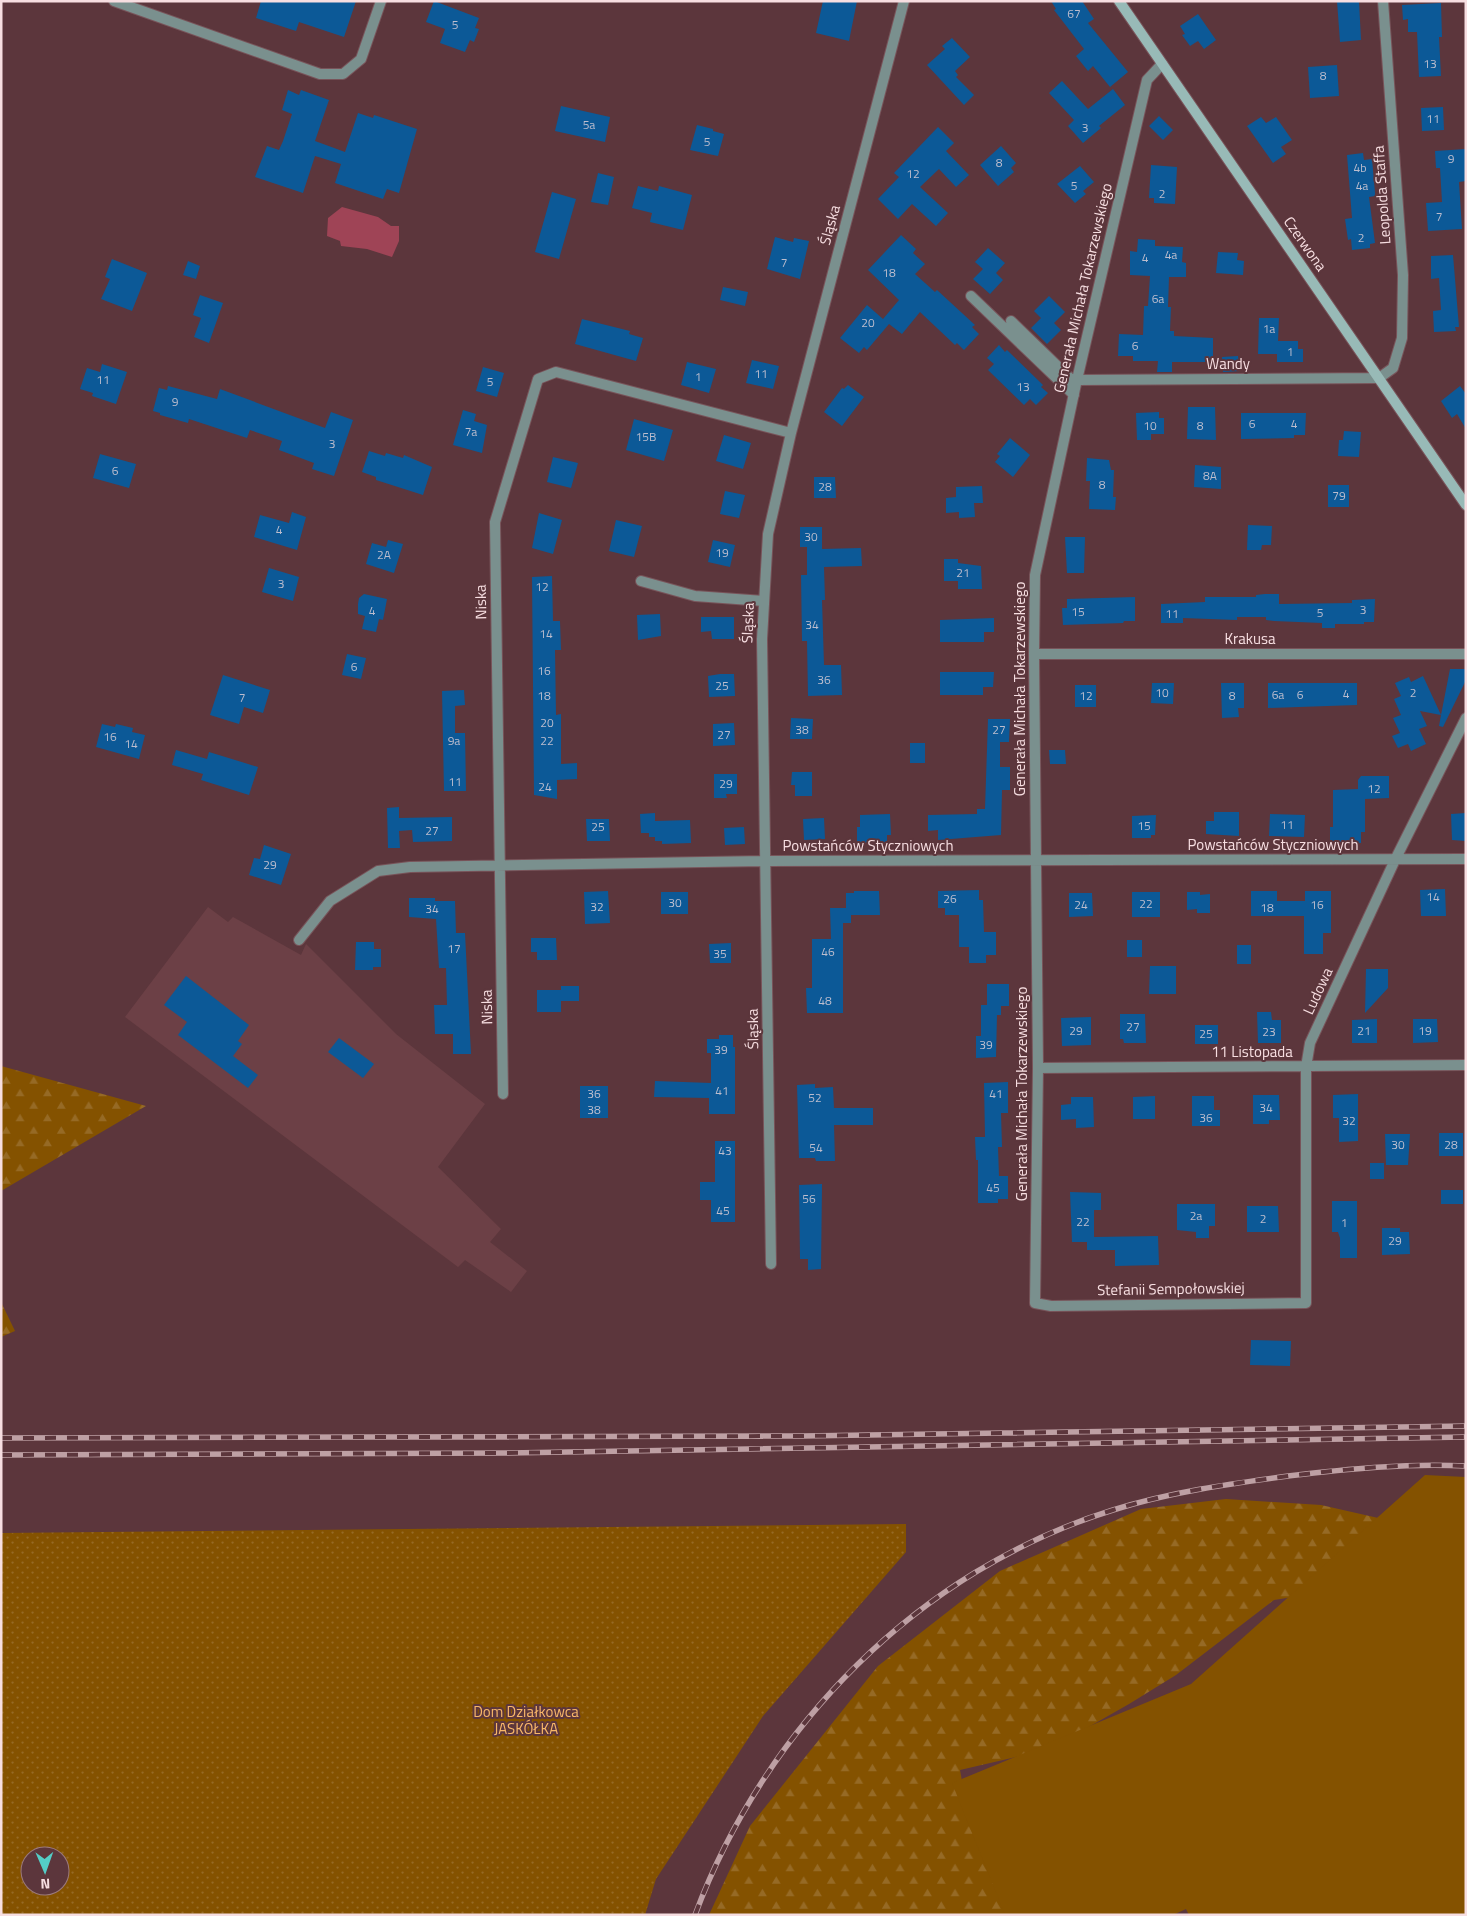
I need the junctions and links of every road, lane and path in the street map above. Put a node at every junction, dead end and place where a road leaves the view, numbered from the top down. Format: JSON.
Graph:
{"nodes":[{"id":1,"x":114,"y":1,"type":"edge"},
{"id":2,"x":381,"y":1,"type":"edge"},
{"id":3,"x":904,"y":1,"type":"edge"},
{"id":4,"x":1119,"y":1,"type":"edge"},
{"id":5,"x":1383,"y":1,"type":"edge"},
{"id":6,"x":1162,"y":64,"type":"junction"},
{"id":7,"x":971,"y":296,"type":"dead end"},
{"id":8,"x":1010,"y":321,"type":"dead end"},
{"id":9,"x":1379,"y":378,"type":"junction"},
{"id":10,"x":1077,"y":382,"type":"junction"},
{"id":11,"x":1074,"y":395,"type":"junction"},
{"id":12,"x":791,"y":433,"type":"junction"},
{"id":13,"x":1466,"y":505,"type":"edge"},
{"id":14,"x":641,"y":581,"type":"dead end"},
{"id":15,"x":764,"y":601,"type":"junction"},
{"id":16,"x":1034,"y":654,"type":"junction"},
{"id":17,"x":1466,"y":654,"type":"edge"},
{"id":18,"x":1466,"y":718,"type":"edge"},
{"id":19,"x":1466,"y":859,"type":"edge"},
{"id":20,"x":1036,"y":860,"type":"junction"},
{"id":21,"x":1395,"y":860,"type":"junction"},
{"id":22,"x":765,"y":861,"type":"junction"},
{"id":23,"x":500,"y":865,"type":"junction"},
{"id":24,"x":299,"y":940,"type":"dead end"},
{"id":25,"x":1466,"y":1065,"type":"edge"},
{"id":26,"x":1306,"y":1067,"type":"junction"},
{"id":27,"x":1038,"y":1068,"type":"junction"},
{"id":28,"x":504,"y":1094,"type":"dead end"},
{"id":29,"x":771,"y":1264,"type":"dead end"},
{"id":30,"x":1306,"y":1302,"type":"joint"},
{"id":31,"x":1036,"y":1303,"type":"joint"}],
"edges":[{"from":1,"to":2,"type":"street"},
{"from":3,"to":12,"type":"street","name":"Śląska"},
{"from":4,"to":6,"type":"main road","name":"Czerwona"},
{"from":5,"to":9,"type":"street","name":"Leopolda Staffa"},
{"from":6,"to":9,"type":"main road","name":"Czerwona"},
{"from":6,"to":10,"type":"street","name":"Generała Michała Tokarzewskiego"},
{"from":7,"to":11,"type":"street"},
{"from":8,"to":10,"type":"street"},
{"from":9,"to":10,"type":"street","name":"Wandy"},
{"from":9,"to":13,"type":"main road","name":"Czerwona"},
{"from":10,"to":11,"type":"street","name":"Generała Michała Tokarzewskiego"},
{"from":11,"to":16,"type":"street","name":"Generała Michała Tokarzewskiego"},
{"from":12,"to":15,"type":"street","name":"Śląska"},
{"from":12,"to":23,"type":"street","name":"Niska"},
{"from":14,"to":15,"type":"street"},
{"from":15,"to":22,"type":"street","name":"Śląska"},
{"from":16,"to":17,"type":"street","name":"Krakusa"},
{"from":16,"to":20,"type":"street","name":"Generała Michała Tokarzewskiego"},
{"from":18,"to":21,"type":"street","name":"Ludowa"},
{"from":19,"to":21,"type":"street","name":"Powstańców Styczniowych"},
{"from":20,"to":21,"type":"street","name":"Powstańców Styczniowych"},
{"from":20,"to":22,"type":"street","name":"Powstańców Styczniowych"},
{"from":20,"to":27,"type":"street","name":"Generała Michała Tokarzewskiego"},
{"from":21,"to":26,"type":"street","name":"Ludowa"},
{"from":22,"to":23,"type":"street","name":"Powstańców Styczniowych"},
{"from":22,"to":29,"type":"street","name":"Śląska"},
{"from":23,"to":24,"type":"street","name":"Powstańców Styczniowych"},
{"from":23,"to":28,"type":"street","name":"Niska"},
{"from":25,"to":26,"type":"street","name":"11 Listopada"},
{"from":26,"to":27,"type":"street","name":"11 Listopada"},
{"from":26,"to":30,"type":"street","name":"Ludowa"},
{"from":27,"to":31,"type":"street","name":"Generała Michała Tokarzewskiego"},
{"from":30,"to":31,"type":"street","name":"Stefanii Sempołowskiej"}]}
